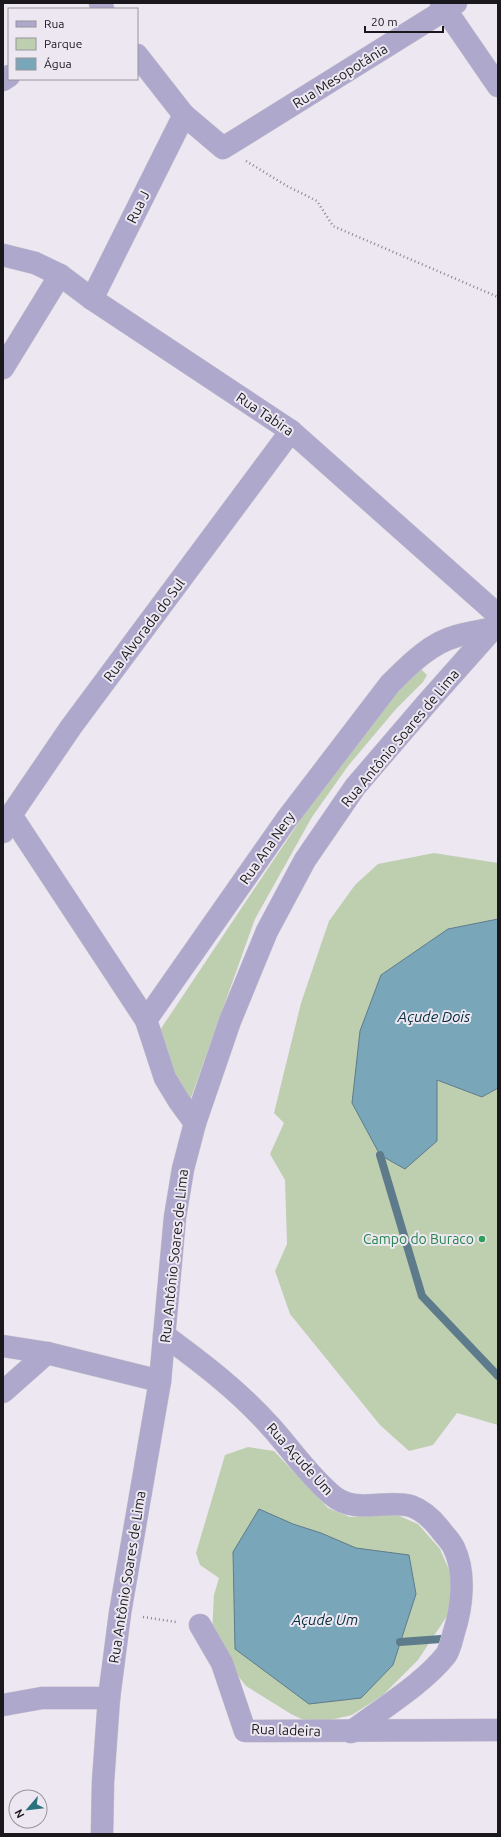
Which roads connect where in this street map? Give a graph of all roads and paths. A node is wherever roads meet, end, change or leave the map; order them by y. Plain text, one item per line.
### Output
1 (448, 5) edge
2 (138, 56) edge
3 (498, 86) edge
4 (184, 115) junction
5 (223, 148) junction
6 (3, 255) edge
7 (60, 275) junction
8 (498, 298) edge
9 (92, 299) junction
10 (3, 368) edge
11 (291, 431) junction
12 (497, 622) edge
13 (7, 824) edge
14 (146, 1020) junction
15 (195, 1123) junction
16 (164, 1335) junction
17 (3, 1346) edge
18 (47, 1353) junction
19 (160, 1381) junction
20 (3, 1392) edge
21 (120, 1613) junction
22 (200, 1625) joint
23 (109, 1698) junction
24 (3, 1705) edge
25 (498, 1730) edge
26 (351, 1732) junction
27 (102, 1834) edge

1 - 3 street
1 - 5 street, Rua Mesopotânia
2 - 4 street
4 - 5 street
4 - 9 street, Rua J
5 - 8 path
6 - 7 street, Rua Tabira
7 - 9 street, Rua Tabira
7 - 10 street
9 - 11 street, Rua Tabira
11 - 12 street, Rua Tabira
11 - 13 street, Rua Alvorada do Sul
12 - 14 street, Rua Ana Nery
12 - 15 street, Rua Antônio Soares de Lima
13 - 14 street
14 - 15 street
15 - 16 street, Rua Antônio Soares de Lima
16 - 19 street, Rua Antônio Soares de Lima
16 - 26 street, Rua Açude Um
17 - 18 street
18 - 19 street
18 - 20 street
19 - 21 street, Rua Antônio Soares de Lima
21 - 22 path
21 - 23 street, Rua Antônio Soares de Lima
22 - 26 street, Rua ladeira
23 - 24 street
23 - 27 street, Rua Antônio Soares de Lima
25 - 26 street, Rua ladeira

